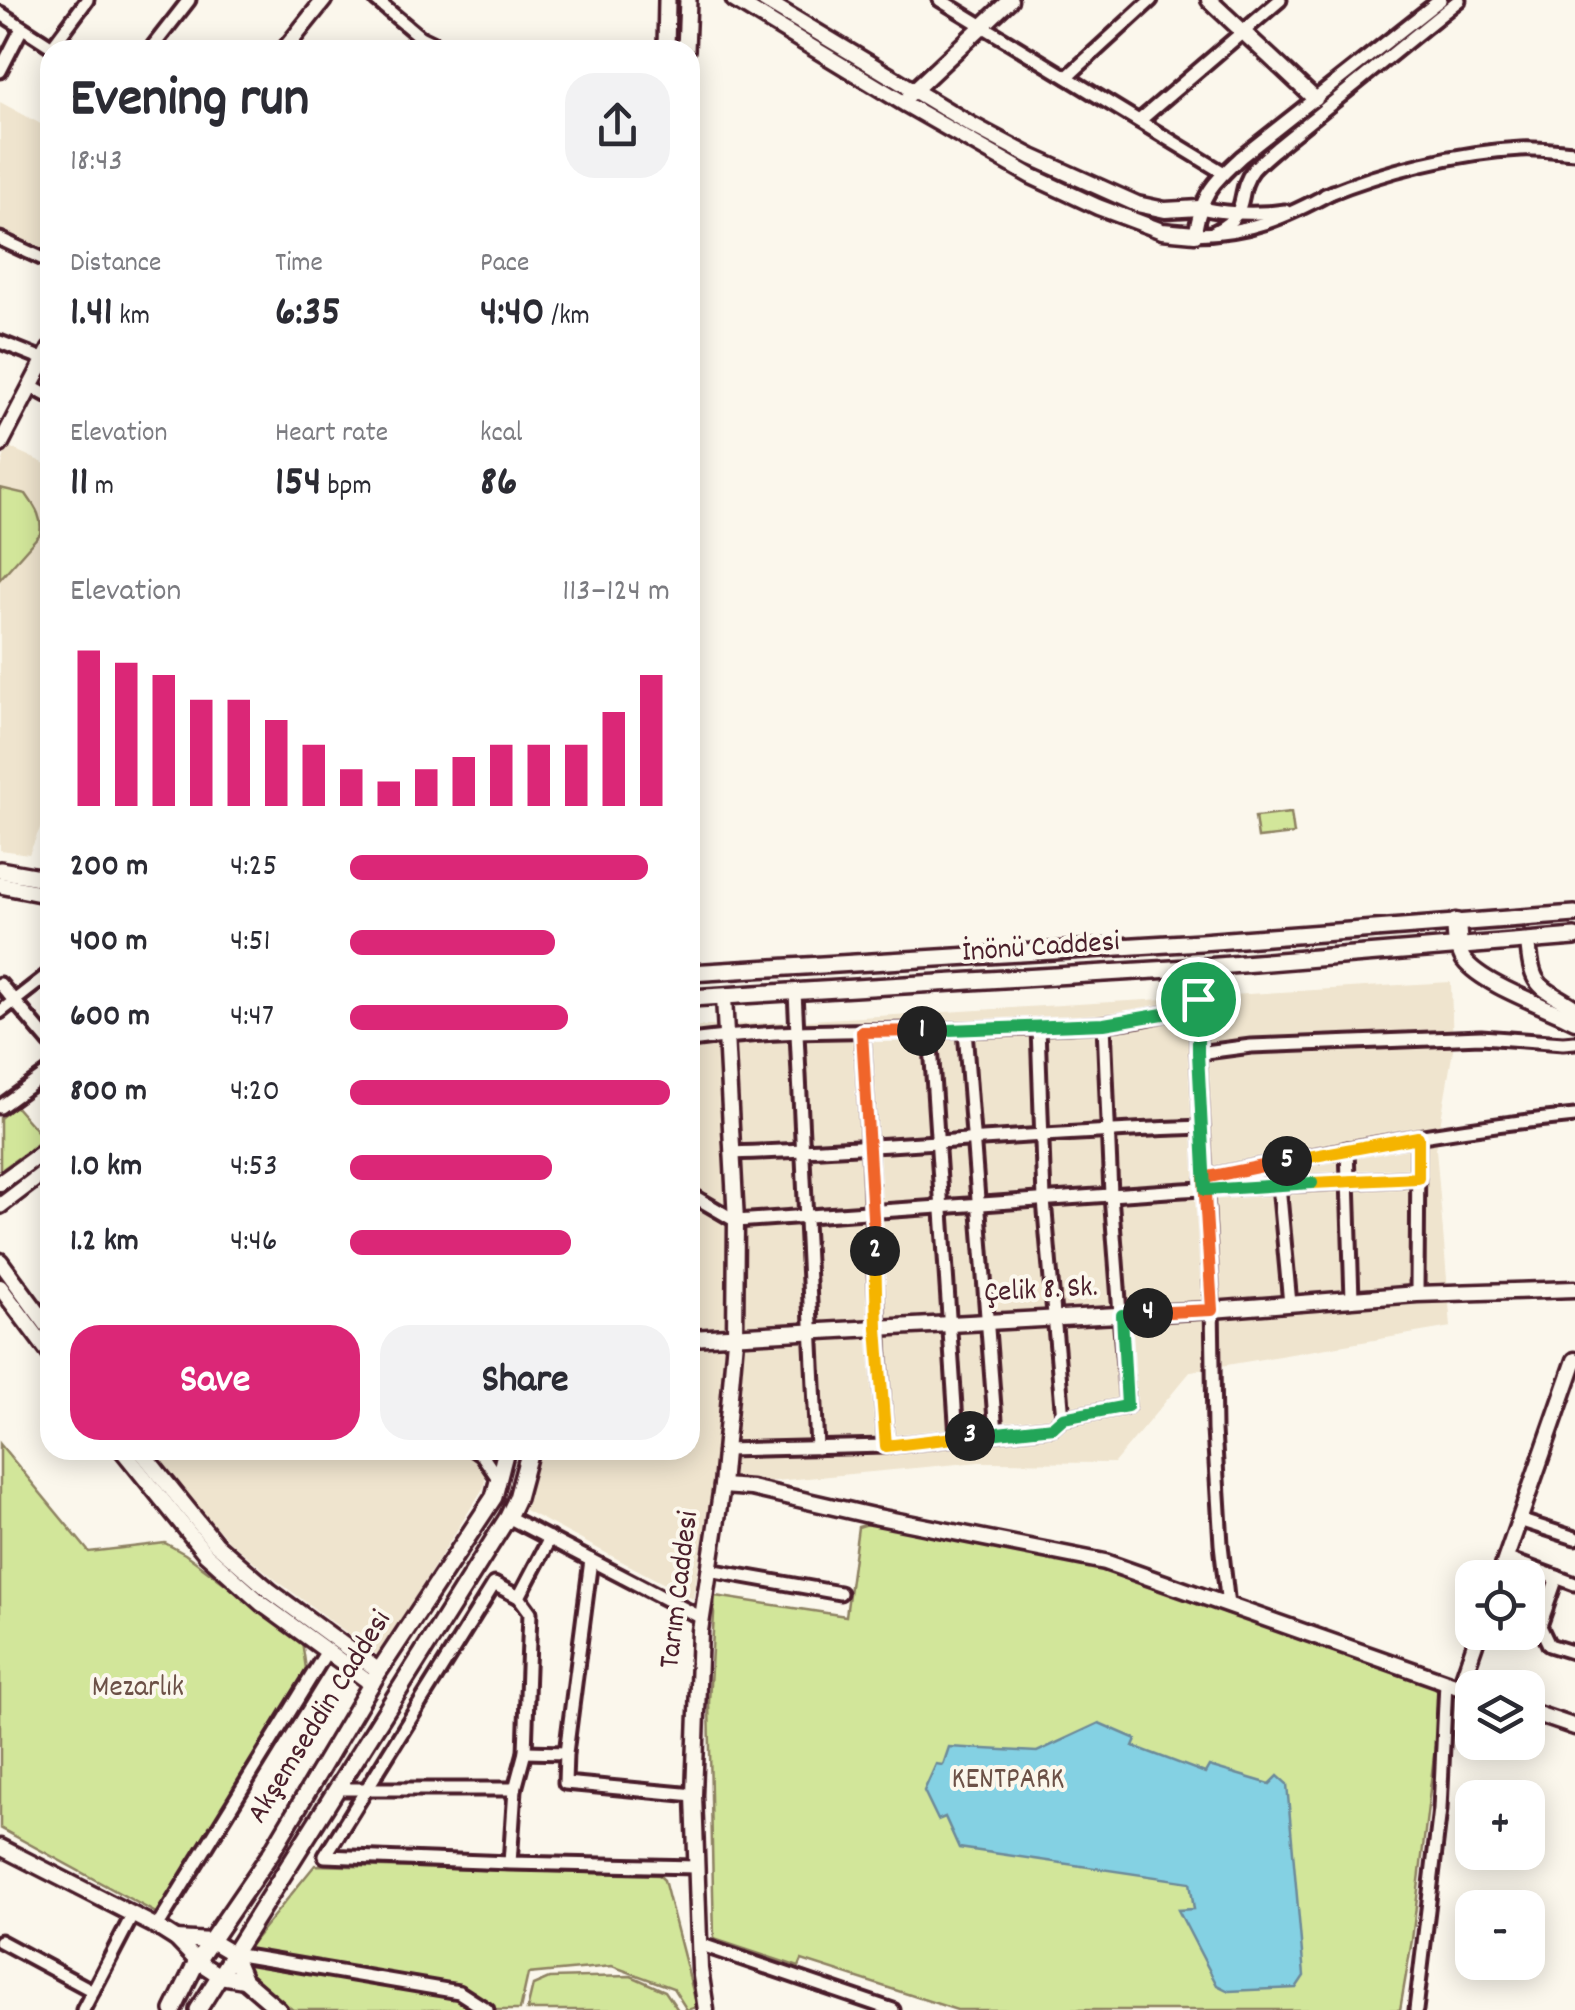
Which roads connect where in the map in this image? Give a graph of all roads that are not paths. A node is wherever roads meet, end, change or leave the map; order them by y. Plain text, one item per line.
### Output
1 (87, 0) edge
2 (189, 0) edge
3 (324, 0) edge
4 (376, 0) edge
5 (667, 0) edge
6 (702, 0) edge
7 (734, 0) edge
8 (765, 0) edge
9 (940, 0) edge
10 (1010, 0) edge
11 (1151, 0) edge
12 (1208, 0) edge
13 (1280, 0) edge
14 (1440, 0) edge
15 (1459, 0) edge
16 (688, 7) edge
17 (0, 13) edge
18 (984, 27) junction
19 (22, 28) junction
20 (1244, 32) junction
21 (420, 37) junction
22 (40, 40) edge
23 (60, 40) edge
24 (158, 40) edge
25 (292, 40) edge
26 (417, 40) edge
27 (426, 40) edge
28 (666, 40) edge
29 (686, 40) edge
30 (0, 70) edge
31 (1067, 77) junction
32 (914, 90) junction
33 (1315, 99) junction
34 (901, 101) junction
35 (1139, 121) junction
36 (1575, 152) edge
37 (1224, 173) junction
38 (1332, 192) junction
39 (1200, 208) junction
40 (1238, 214) junction
41 (1202, 234) junction
42 (0, 239) edge
43 (40, 257) edge
44 (0, 342) edge
45 (40, 352) edge
46 (40, 366) edge
47 (30, 386) junction
48 (40, 392) edge
49 (0, 444) edge
50 (2, 874) edge
51 (40, 878) edge
52 (40, 891) edge
53 (1575, 914) edge
54 (1456, 923) junction
55 (1575, 938) edge
56 (1528, 941) junction
57 (1458, 946) junction
58 (1206, 966) junction
59 (700, 972) edge
60 (40, 982) edge
61 (0, 984) edge
62 (795, 992) junction
63 (724, 997) junction
64 (700, 998) edge
65 (1198, 999) junction
66 (15, 1001) junction
67 (1575, 1008) edge
68 (0, 1012) edge
69 (1575, 1021) edge
70 (1104, 1024) junction
71 (1038, 1027) junction
72 (930, 1030) junction
73 (965, 1030) junction
74 (40, 1031) edge
75 (797, 1032) junction
76 (862, 1032) junction
77 (728, 1036) junction
78 (700, 1039) edge
79 (1575, 1042) edge
80 (1198, 1053) junction
81 (40, 1078) edge
82 (0, 1107) edge
83 (1575, 1116) edge
84 (1202, 1127) junction
85 (1108, 1130) junction
86 (1042, 1134) junction
87 (1418, 1137) junction
88 (974, 1140) junction
89 (937, 1144) junction
90 (870, 1148) junction
91 (1346, 1149) junction
92 (802, 1150) junction
93 (732, 1153) junction
94 (40, 1155) edge
95 (40, 1176) edge
96 (1418, 1178) junction
97 (1348, 1181) junction
98 (0, 1183) edge
99 (1204, 1184) junction
100 (1279, 1185) junction
101 (1112, 1196) junction
102 (700, 1200) edge
103 (1044, 1200) junction
104 (979, 1204) junction
105 (0, 1206) edge
106 (941, 1207) junction
107 (874, 1212) junction
108 (806, 1216) junction
109 (736, 1221) junction
110 (0, 1261) edge
111 (0, 1287) edge
112 (1575, 1290) edge
113 (1417, 1294) junction
114 (1352, 1299) junction
115 (1290, 1304) junction
116 (1212, 1310) junction
117 (40, 1315) edge
118 (1122, 1315) junction
119 (1053, 1318) junction
120 (988, 1322) junction
121 (948, 1324) junction
122 (877, 1328) junction
123 (810, 1332) junction
124 (735, 1336) junction
125 (700, 1338) edge
126 (40, 1341) edge
127 (1575, 1360) edge
128 (1063, 1418) junction
129 (996, 1433) junction
130 (957, 1437) junction
131 (886, 1446) junction
132 (817, 1448) junction
133 (725, 1450) junction
134 (130, 1460) edge
135 (148, 1460) edge
136 (485, 1460) edge
137 (504, 1460) edge
138 (528, 1460) edge
139 (499, 1480) junction
140 (722, 1486) junction
141 (508, 1516) junction
142 (1519, 1520) junction
143 (550, 1538) junction
144 (1575, 1538) edge
145 (1505, 1558) joint
146 (591, 1560) junction
147 (708, 1570) junction
148 (1557, 1578) junction
149 (1575, 1584) edge
150 (840, 1593) dead end
151 (519, 1597) junction
152 (1228, 1606) junction
153 (702, 1618) junction
154 (327, 1651) junction
155 (1575, 1654) edge
156 (376, 1678) junction
157 (1455, 1685) edge
158 (1545, 1717) edge
159 (1455, 1718) edge
160 (1575, 1728) edge
161 (525, 1752) junction
162 (566, 1754) junction
163 (339, 1789) junction
164 (367, 1789) junction
165 (515, 1789) junction
166 (694, 1794) junction
167 (0, 1848) edge
168 (510, 1863) junction
169 (696, 1867) junction
170 (133, 1914) junction
171 (157, 1926) junction
172 (176, 1938) junction
173 (0, 1941) edge
174 (211, 1941) junction
175 (699, 1944) junction
176 (234, 1954) junction
177 (197, 1962) junction
178 (220, 1976) junction
179 (244, 1980) junction
180 (92, 1990) junction
181 (83, 2010) edge
182 (173, 2010) edge
183 (198, 2010) edge
184 (279, 2010) edge
185 (488, 2010) edge
186 (706, 2010) edge
187 (892, 2010) edge
188 (1416, 2010) edge

1 - 23 street
2 - 24 street
3 - 25 street
4 - 21 street
5 - 28 main road
6 - 16 main road
7 - 34 street
8 - 32 street
9 - 18 street
10 - 18 street
11 - 31 street
12 - 20 street
13 - 20 street
14 - 33 street
15 - 40 street
16 - 29 main road
17 - 19 street
18 - 31 street
18 - 32 street
19 - 22 street
19 - 30 street
20 - 33 street
20 - 35 street
21 - 26 street
21 - 27 street
31 - 35 street
32 - 34 street
32 - 39 street
33 - 37 street
34 - 41 street
35 - 37 street
36 - 38 street
37 - 39 street
38 - 40 street
38 - 41 street
39 - 40 street
39 - 41 street
40 - 41 street
42 - 43 street
44 - 45 street
46 - 47 street
47 - 48 street
47 - 49 street
50 - 51 main road
50 - 52 main road
53 - 54 main road, İnönü Caddesi
54 - 57 main road
54 - 59 main road, İnönü Caddesi
55 - 56 main road, İnönü Caddesi
56 - 57 main road, İnönü Caddesi
56 - 67 street
57 - 58 main road, İnönü Caddesi
57 - 69 street
58 - 62 main road, İnönü Caddesi
58 - 65 street
60 - 66 street
61 - 66 street
62 - 63 main road, İnönü Caddesi
62 - 75 street
63 - 64 main road, İnönü Caddesi
63 - 77 street, Tarım Caddesi
65 - 70 street
65 - 80 street
66 - 68 street
66 - 74 street
70 - 71 street
70 - 85 street
71 - 73 street
71 - 86 street
72 - 73 street
72 - 76 street
72 - 89 street
73 - 88 street
75 - 76 street
75 - 77 street
75 - 92 street
76 - 90 street
77 - 78 street
77 - 93 street, Tarım Caddesi
79 - 80 street
80 - 84 street
81 - 82 street
83 - 87 street
84 - 85 street
84 - 99 street
85 - 86 street
85 - 101 street
86 - 88 street
86 - 103 street
87 - 91 street
87 - 96 street
88 - 89 street
88 - 104 street
89 - 90 street
89 - 106 street
90 - 92 street
90 - 107 street
91 - 97 street
91 - 99 street
92 - 93 street
92 - 108 street
93 - 109 street, Tarım Caddesi
94 - 98 street
95 - 105 street
96 - 97 street
96 - 113 street
97 - 100 street
97 - 114 street
99 - 100 street
99 - 101 street
99 - 116 street
100 - 115 street
101 - 103 street
101 - 118 street
102 - 109 street
103 - 104 street
103 - 119 street
104 - 106 street
104 - 120 street
106 - 107 street
106 - 121 street
107 - 108 street
107 - 122 street
108 - 109 street
108 - 123 street
109 - 124 street, Tarım Caddesi
110 - 117 street
111 - 126 street
112 - 113 street, Çelik 8. Sk.
113 - 114 street, Çelik 8. Sk.
114 - 115 street, Çelik 8. Sk.
115 - 116 street, Çelik 8. Sk.
116 - 118 street, Çelik 8. Sk.
116 - 152 street
118 - 119 street, Çelik 8. Sk.
118 - 128 street
119 - 120 street, Çelik 8. Sk.
119 - 128 street
120 - 121 street, Çelik 8. Sk.
120 - 129 street
121 - 122 street, Çelik 8. Sk.
121 - 130 street
122 - 123 street, Çelik 8. Sk.
122 - 131 street
123 - 124 street, Çelik 8. Sk.
123 - 132 street
124 - 125 street, Çelik 8. Sk.
124 - 133 street, Tarım Caddesi
127 - 142 street
128 - 129 street
129 - 130 street
130 - 131 street
131 - 132 street
132 - 133 street
133 - 140 street, Tarım Caddesi
134 - 154 street
135 - 156 street
136 - 139 street
137 - 139 main road, Akşemseddin Caddesi
138 - 141 main road, Akşemseddin Caddesi
139 - 156 main road, Akşemseddin Caddesi
140 - 147 street, Tarım Caddesi
140 - 152 street
141 - 143 street
141 - 163 main road, Akşemseddin Caddesi
142 - 144 street
142 - 145 street
143 - 146 street
143 - 151 street
145 - 148 street
146 - 153 street
146 - 162 street
147 - 150 street
147 - 153 street, Tarım Caddesi
148 - 149 street
148 - 155 street
151 - 161 street
151 - 164 street
152 - 157 street
153 - 166 street, Tarım Caddesi
154 - 156 street
154 - 171 street
156 - 174 main road, Akşemseddin Caddesi
158 - 160 street
159 - 188 street
161 - 162 street
161 - 165 street
162 - 166 street
163 - 164 street
163 - 176 main road, Akşemseddin Caddesi
164 - 165 street
164 - 168 street
165 - 168 street
166 - 169 street, Tarım Caddesi
167 - 170 street
168 - 169 street
169 - 175 street, Tarım Caddesi
170 - 171 street
170 - 180 street
171 - 172 street
172 - 174 street
172 - 177 street
173 - 180 street
174 - 176 street
174 - 177 main road, Akşemseddin Caddesi
175 - 186 street, Tarım Caddesi
175 - 187 street
176 - 178 main road, Akşemseddin Caddesi
176 - 179 street
176 - 185 street
177 - 178 street
177 - 182 main road, Akşemseddin Caddesi
178 - 179 street
178 - 183 main road, Akşemseddin Caddesi
179 - 184 street
180 - 181 street

